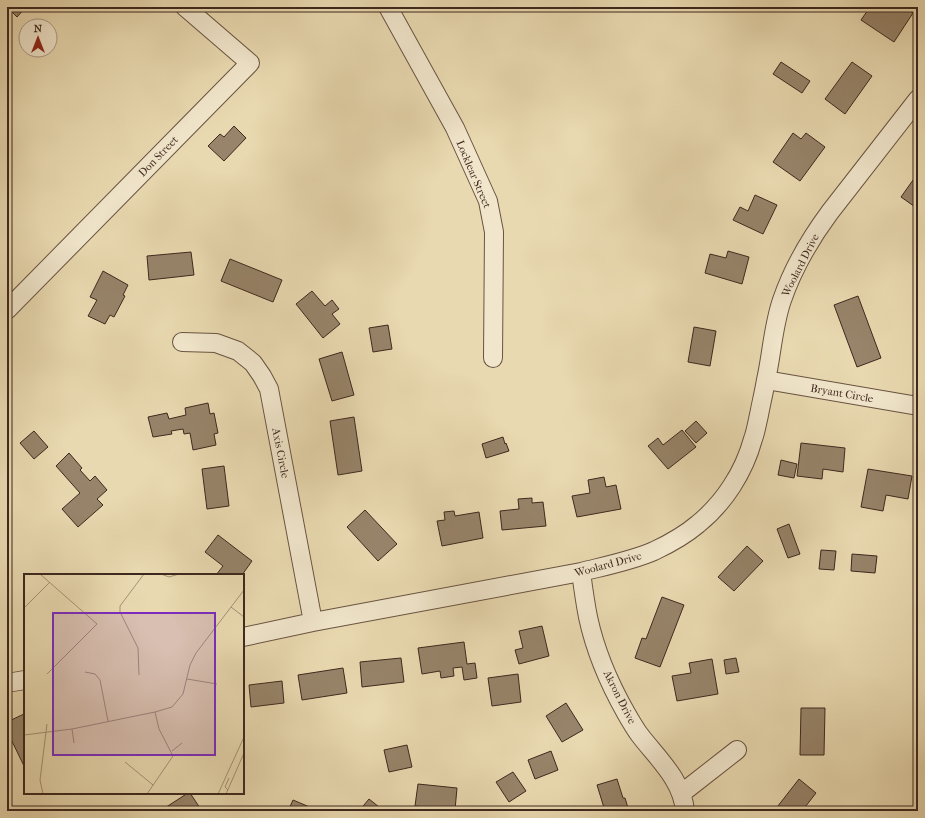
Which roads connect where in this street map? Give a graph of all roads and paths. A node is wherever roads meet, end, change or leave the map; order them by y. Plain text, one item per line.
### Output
1 (185, 7) edge
2 (388, 7) edge
3 (918, 99) edge
4 (7, 310) edge
5 (182, 342) dead end
6 (493, 358) dead end
7 (766, 380) junction
8 (918, 406) edge
9 (581, 572) junction
10 (313, 622) junction
11 (244, 637) edge
12 (24, 680) edge
13 (7, 683) edge
14 (737, 750) dead end
15 (682, 794) junction
16 (685, 811) edge

1 - 4 street, Don Street
2 - 6 street, Locklear Street
3 - 7 street, Woolard Drive
5 - 10 street, Axis Circle
7 - 8 street, Bryant Circle
7 - 9 street, Woolard Drive
9 - 10 street, Woolard Drive
9 - 15 street, Akron Drive
10 - 11 street, Woolard Drive
12 - 13 street
14 - 15 street
15 - 16 street, Akron Drive

